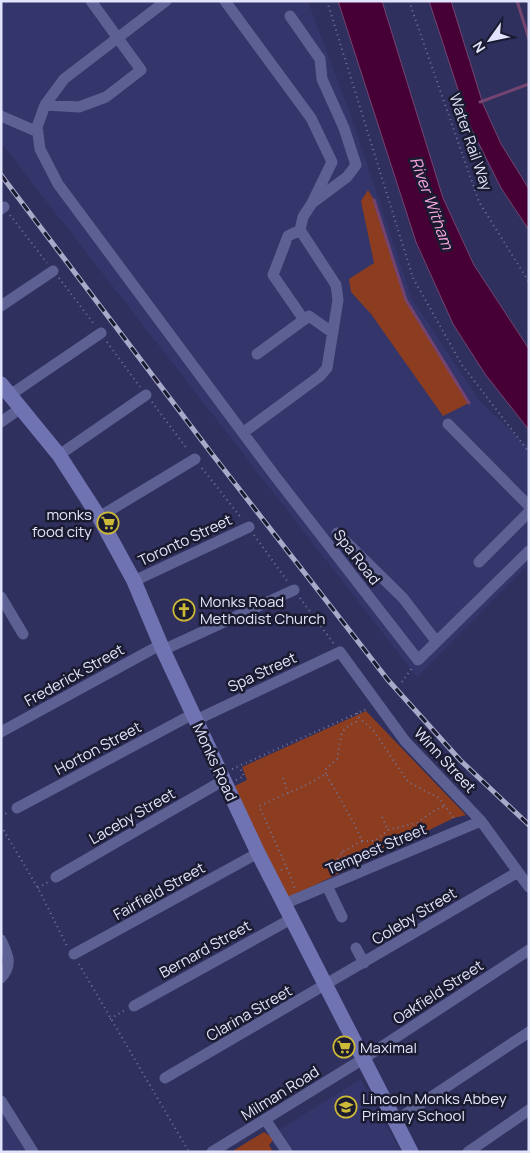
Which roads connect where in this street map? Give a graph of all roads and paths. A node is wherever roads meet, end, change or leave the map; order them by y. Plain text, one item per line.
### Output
1 (91, 1) edge
2 (166, 1) edge
3 (225, 1) edge
4 (327, 1) edge
5 (410, 1) edge
6 (290, 16) dead end
7 (117, 38) junction
8 (45, 105) junction
9 (1, 116) edge
10 (38, 132) junction
11 (312, 203) junction
12 (2, 208) edge
13 (300, 230) junction
14 (53, 271) junction
15 (529, 282) edge
16 (1, 306) edge
17 (304, 320) junction
18 (101, 333) junction
19 (333, 334) junction
20 (257, 354) dead end
21 (6, 390) edge
22 (146, 395) junction
23 (21, 408) junction
24 (1, 422) edge
25 (448, 424) dead end
26 (244, 432) junction
27 (529, 452) edge
28 (60, 455) junction
29 (195, 459) junction
30 (529, 506) edge
31 (529, 512) edge
32 (99, 517) junction
33 (249, 527) junction
34 (337, 533) dead end
35 (529, 551) edge
36 (480, 562) dead end
37 (134, 580) junction
38 (294, 590) junction
39 (1, 597) edge
40 (23, 634) dead end
41 (436, 641) junction
42 (162, 647) junction
43 (340, 652) junction
44 (418, 660) junction
45 (402, 682) dead end
46 (378, 704) junction
47 (357, 713) junction
48 (194, 717) junction
49 (360, 720) junction
50 (1, 732) edge
51 (239, 766) dead end
52 (326, 774) junction
53 (283, 778) dead end
54 (224, 780) junction
55 (288, 793) junction
56 (444, 806) junction
57 (17, 808) dead end
58 (382, 817) dead end
59 (481, 821) junction
60 (1, 826) edge
61 (388, 830) junction
62 (460, 830) junction
63 (362, 840) junction
64 (342, 852) junction
65 (258, 853) junction
66 (337, 860) dead end
67 (286, 868) junction
68 (518, 872) junction
69 (269, 875) junction
70 (351, 876) junction
71 (56, 877) dead end
72 (327, 886) junction
73 (529, 887) edge
74 (299, 898) junction
75 (284, 904) junction
76 (342, 917) dead end
77 (291, 919) junction
78 (1, 940) edge
79 (356, 948) dead end
80 (529, 950) edge
81 (74, 954) junction
82 (364, 963) junction
83 (4, 975) edge
84 (326, 985) junction
85 (134, 1006) joint
86 (110, 1019) junction
87 (529, 1032) edge
88 (364, 1059) junction
89 (165, 1078) dead end
90 (1, 1101) edge
91 (529, 1110) edge
92 (265, 1119) junction
93 (395, 1120) junction
94 (33, 1152) edge
95 (189, 1152) edge
96 (212, 1152) edge
97 (287, 1152) edge
98 (411, 1152) edge
99 (468, 1152) edge

1 - 7 street
2 - 7 street
3 - 11 street
4 - 27 path
5 - 15 path, Water Rail Way
6 - 11 street
7 - 8 street
7 - 8 street
8 - 10 street
9 - 10 street
10 - 26 street, Spa Road
11 - 13 street
12 - 14 path
13 - 17 street
13 - 19 street
14 - 16 street
14 - 18 path
17 - 19 street
17 - 20 street
18 - 21 street
18 - 22 path
19 - 26 street
21 - 23 main road, Monks Road
22 - 28 street
22 - 29 path
23 - 24 street
23 - 28 main road, Monks Road
25 - 30 street
26 - 44 street, Spa Road
28 - 32 main road, Monks Road
29 - 32 street
29 - 33 path
31 - 36 street
32 - 37 main road, Monks Road
33 - 37 street, Toronto Street
33 - 38 path
34 - 41 street
35 - 41 street
37 - 42 main road, Monks Road
38 - 42 street, Frederick Street
38 - 43 path
39 - 40 street
41 - 44 street
42 - 48 main road, Monks Road
42 - 50 street, Frederick Street
43 - 46 street, Winn Street
43 - 48 street, Spa Street
44 - 45 path
46 - 47 path
46 - 59 street, Winn Street
47 - 49 path
47 - 51 path
48 - 54 main road, Monks Road
48 - 57 street, Horton Street
49 - 52 path
49 - 56 path
52 - 55 path
52 - 63 path
53 - 55 path
54 - 65 main road, Monks Road
54 - 71 street, Laceby Street
55 - 67 path
56 - 61 path
56 - 62 path
58 - 61 path
59 - 62 street, Tempest Street
59 - 68 street, Winn Street
60 - 81 path
61 - 63 path
62 - 70 street, Tempest Street
63 - 64 path
64 - 66 path
64 - 70 path
65 - 69 main road, Monks Road
65 - 81 street, Fairfield Street
67 - 69 path
67 - 74 path
68 - 73 street, Winn Street
68 - 82 street, Coleby Street
69 - 75 main road, Monks Road
70 - 72 street, Tempest Street
72 - 74 street, Tempest Street
72 - 76 street
74 - 75 street, Tempest Street
75 - 77 main road, Monks Road
77 - 84 main road, Monks Road
77 - 85 street, Bernard Street
78 - 83 street
79 - 82 street
80 - 88 street, Oakfield Street
81 - 86 path
82 - 84 street, Coleby Street
84 - 88 main road, Monks Road
84 - 89 street, Clarina Street
85 - 86 path
86 - 95 path
87 - 93 street
88 - 92 street, Milman Road
88 - 93 main road, Monks Road
90 - 94 street
91 - 99 street
92 - 96 street, Milman Road
92 - 97 street
93 - 98 main road, Monks Road

